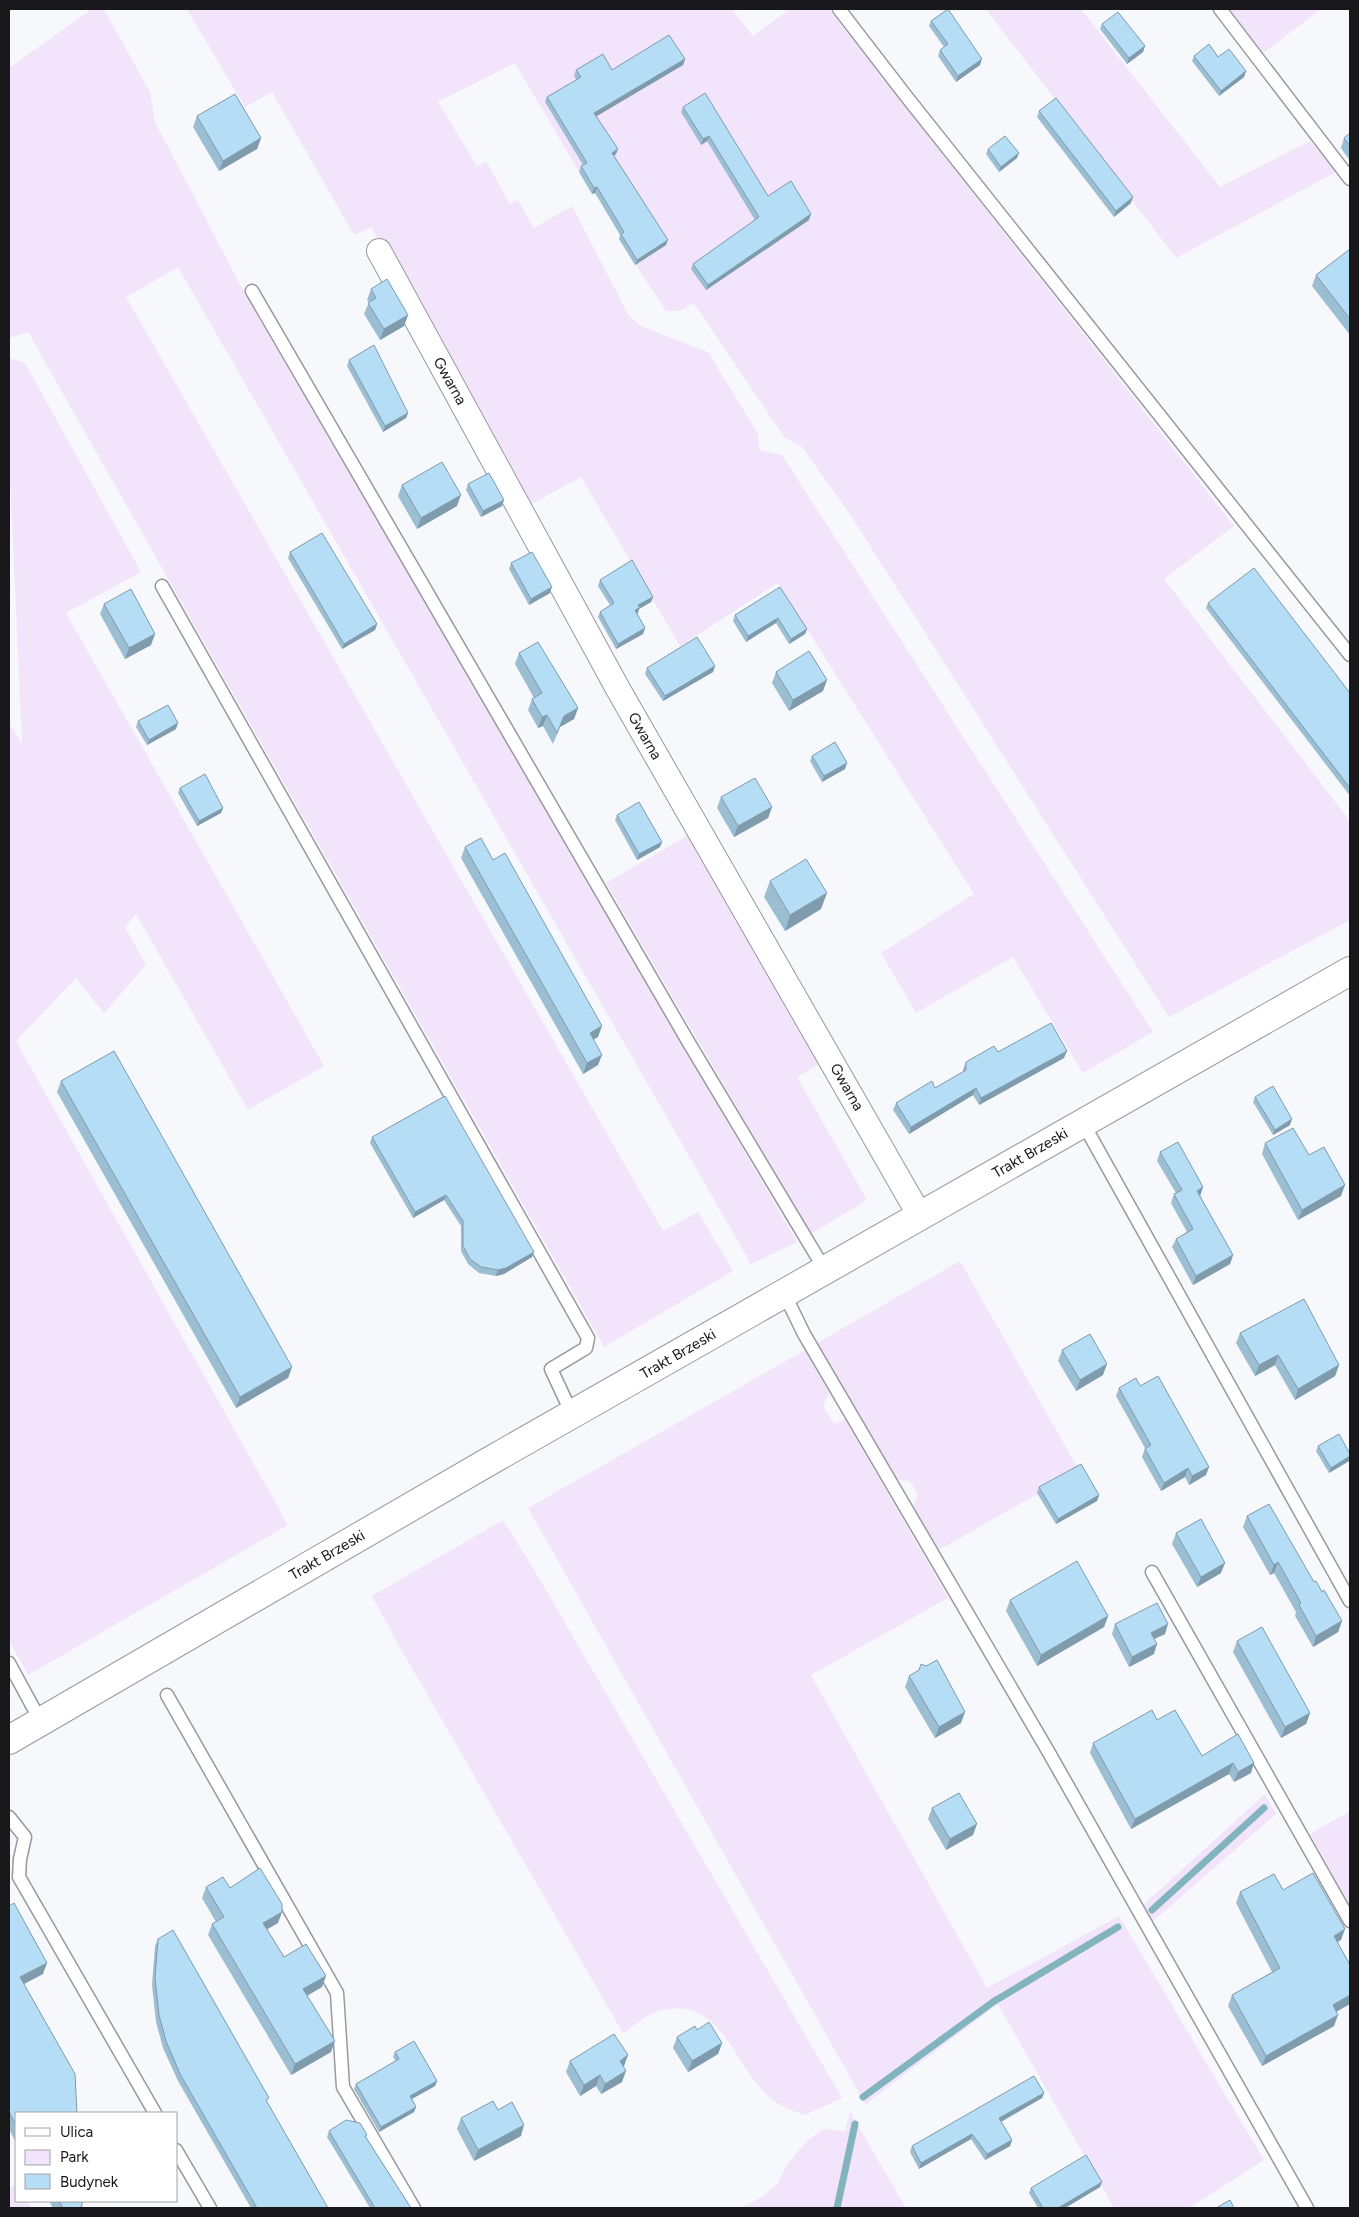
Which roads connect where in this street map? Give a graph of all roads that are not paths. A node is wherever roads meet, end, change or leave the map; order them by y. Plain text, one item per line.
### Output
1 (839, 9) edge
2 (1220, 9) edge
3 (1350, 179) edge
4 (379, 251) dead end
5 (252, 291) dead end
6 (162, 586) dead end
7 (1350, 655) edge
8 (1350, 971) edge
9 (1083, 1123) junction
10 (920, 1216) junction
11 (825, 1270) junction
12 (784, 1293) junction
13 (572, 1414) junction
14 (1152, 1572) dead end
15 (1350, 1601) edge
16 (9, 1663) edge
17 (167, 1695) dead end
18 (41, 1722) junction
19 (9, 1740) edge
20 (9, 1817) edge
21 (1350, 1921) edge
22 (154, 2112) edge
23 (178, 2153) edge
24 (210, 2208) edge
25 (414, 2208) edge
26 (1307, 2208) edge

1 - 7 lane
2 - 3 lane
4 - 10 street, Gwarna
5 - 11 lane
6 - 13 lane
8 - 9 main road, Trakt Brzeski
9 - 10 main road, Trakt Brzeski
9 - 15 lane
10 - 11 main road, Trakt Brzeski
11 - 12 main road, Trakt Brzeski
12 - 13 main road, Trakt Brzeski
12 - 26 lane
13 - 18 main road, Trakt Brzeski
14 - 21 lane
16 - 18 lane
17 - 25 lane
18 - 19 main road, Trakt Brzeski
20 - 22 lane
23 - 24 lane

